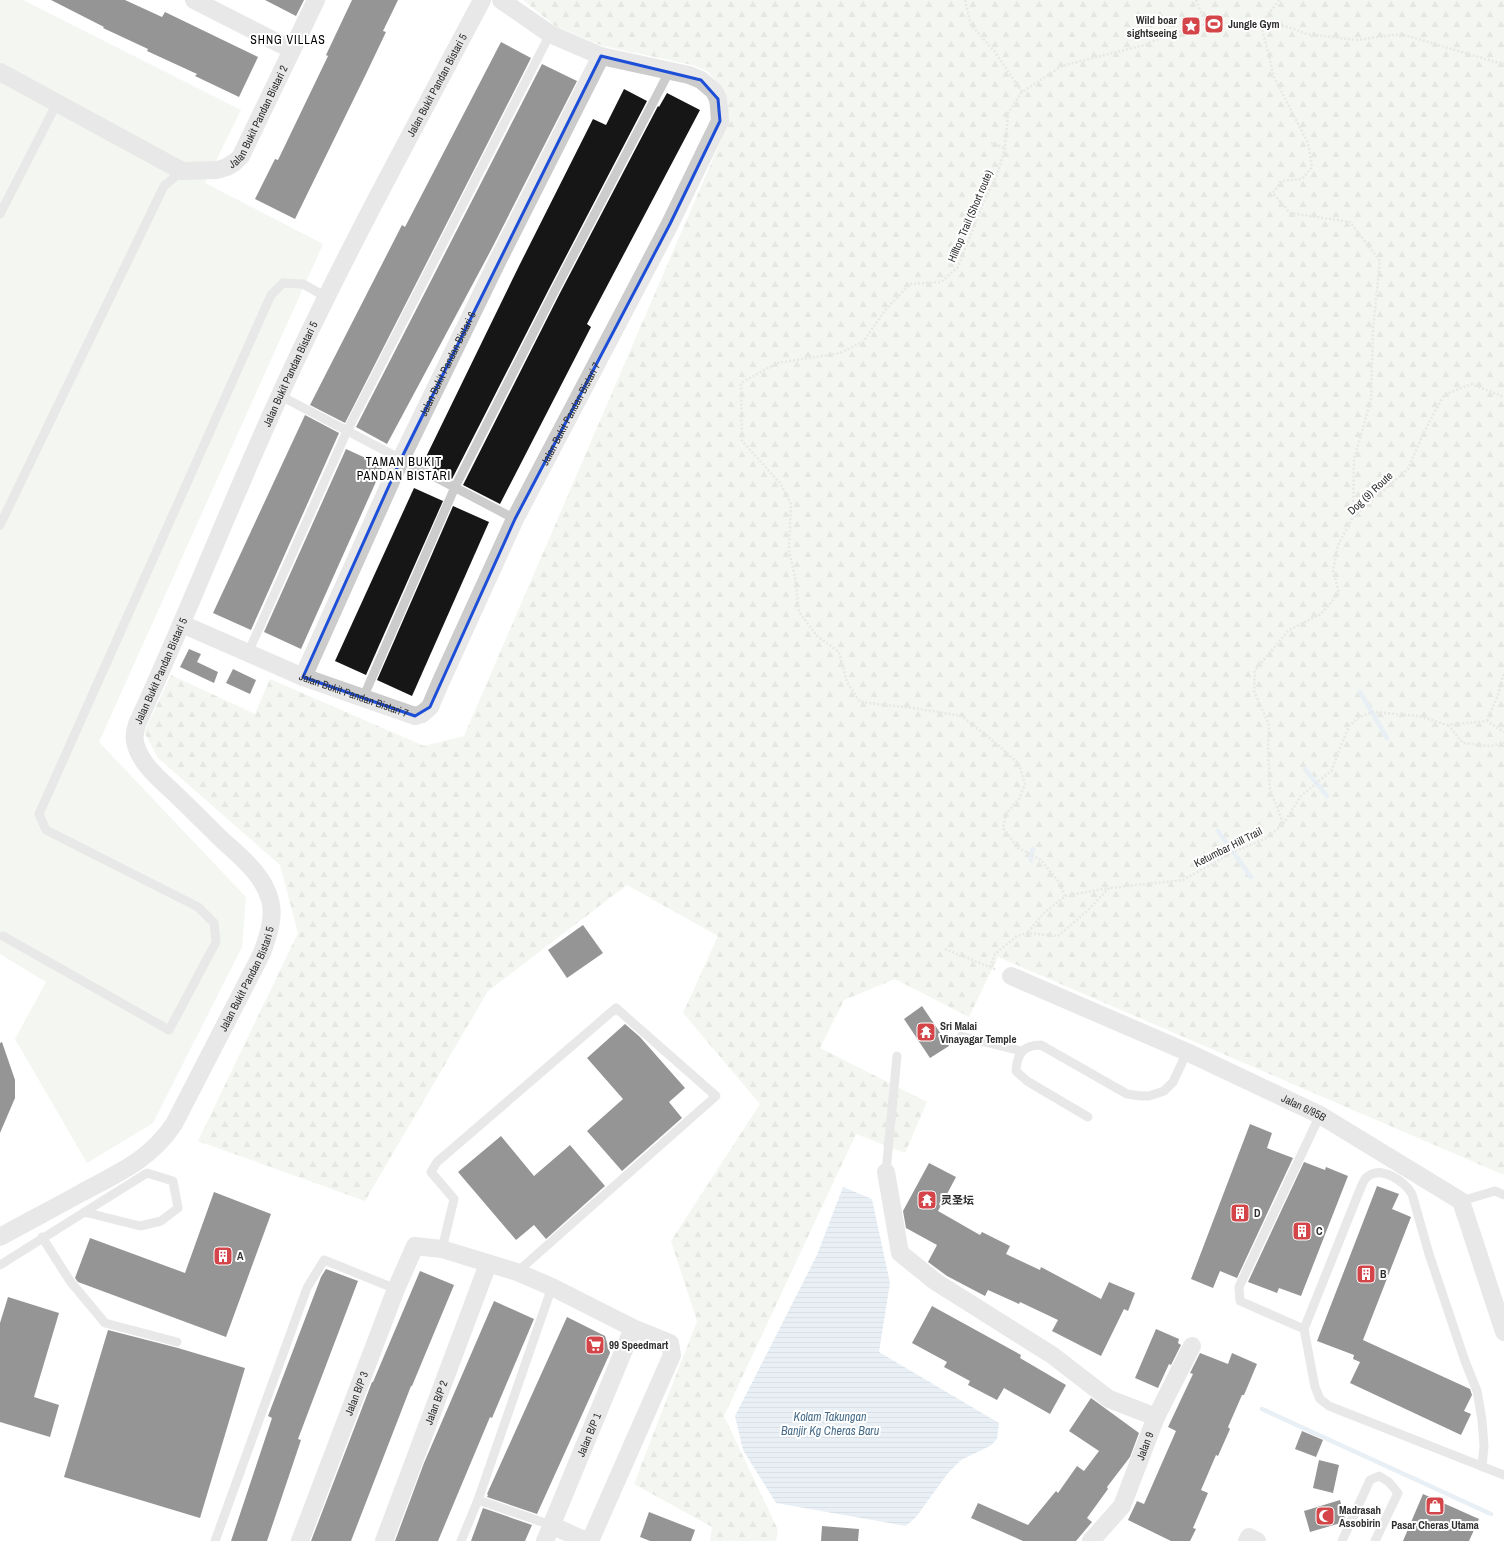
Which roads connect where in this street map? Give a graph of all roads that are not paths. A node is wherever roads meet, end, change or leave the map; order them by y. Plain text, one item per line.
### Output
1 (194, 0) edge
2 (316, 0) edge
3 (482, 0) edge
4 (501, 0) edge
5 (550, 34) junction
6 (292, 50) junction
7 (601, 56) junction
8 (0, 72) edge
9 (669, 72) junction
10 (57, 103) junction
11 (182, 171) junction
12 (0, 214) edge
13 (326, 297) junction
14 (279, 396) junction
15 (347, 431) junction
16 (400, 459) junction
17 (455, 487) junction
18 (515, 519) junction
19 (0, 525) edge
20 (182, 624) junction
21 (248, 653) junction
22 (303, 677) junction
23 (363, 698) junction
24 (3, 936) dead end
25 (1011, 976) road end
26 (961, 1036) dead end
27 (1022, 1051) junction
28 (1187, 1052) junction
29 (897, 1056) dead end
30 (1320, 1115) junction
31 (1088, 1117) dead end
32 (886, 1172) joint
33 (1504, 1195) edge
34 (1461, 1201) junction
35 (84, 1212) junction
36 (0, 1237) edge
37 (42, 1237) junction
38 (442, 1249) junction
39 (0, 1264) edge
40 (488, 1264) junction
41 (517, 1272) junction
42 (552, 1287) junction
43 (396, 1289) junction
44 (632, 1328) junction
45 (1304, 1329) junction
46 (1504, 1332) edge
47 (177, 1342) dead end
48 (1192, 1346) dead end
49 (1156, 1417) junction
50 (1482, 1467) junction
51 (1504, 1475) edge
52 (478, 1500) junction
53 (548, 1533) edge
54 (215, 1541) edge
55 (300, 1541) edge
56 (384, 1541) edge
57 (460, 1541) edge
58 (586, 1541) edge
59 (590, 1541) edge
60 (1091, 1541) edge
61 (1342, 1541) edge
62 (1375, 1541) edge

1 - 6 street
2 - 6 street, Jalan Bukit Pandan Bistari 2
3 - 13 street, Jalan Bukit Pandan Bistari 5
4 - 5 street, Jalan Bukit Pandan Bistari 7
5 - 7 street, Jalan Bukit Pandan Bistari 7
5 - 15 lane
6 - 11 street, Jalan Bukit Pandan Bistari 2
7 - 9 street, Jalan Bukit Pandan Bistari 7
7 - 16 street, Jalan Bukit Pandan Bistari 6
8 - 10 street
9 - 17 lane
9 - 18 street, Jalan Bukit Pandan Bistari 7
10 - 11 street
10 - 12 lane
11 - 19 lane
13 - 14 street, Jalan Bukit Pandan Bistari 5
13 - 24 lane
14 - 15 lane
14 - 20 street, Jalan Bukit Pandan Bistari 5
15 - 16 lane
15 - 21 lane
16 - 17 lane
16 - 22 street, Jalan Bukit Pandan Bistari 6
17 - 18 lane
17 - 23 lane
18 - 23 street, Jalan Bukit Pandan Bistari 7
20 - 21 street, Jalan Bukit Pandan Bistari 7
20 - 36 street, Jalan Bukit Pandan Bistari 5
21 - 22 street, Jalan Bukit Pandan Bistari 7
22 - 23 street, Jalan Bukit Pandan Bistari 7
25 - 28 street, Jalan 6/95B
26 - 27 lane
27 - 28 lane
27 - 31 lane
28 - 30 street, Jalan 6/95B
29 - 32 lane
30 - 34 street, Jalan 6/95B
30 - 45 lane
32 - 49 street
33 - 34 lane
34 - 46 street
35 - 35 lane
35 - 37 lane
37 - 39 lane
37 - 47 lane
38 - 40 street
38 - 41 lane
38 - 43 street, Jalan B/P 3
40 - 41 street
40 - 56 street, Jalan B/P 2
41 - 42 street
42 - 44 street
42 - 52 lane
43 - 54 lane
43 - 55 street, Jalan B/P 3
44 - 53 street, Jalan B/P 1
44 - 59 street
45 - 50 lane
45 - 50 lane
48 - 49 street, Jalan 9
49 - 60 street, Jalan 9
50 - 51 lane
52 - 53 lane
52 - 57 lane
53 - 58 street
61 - 62 lane

